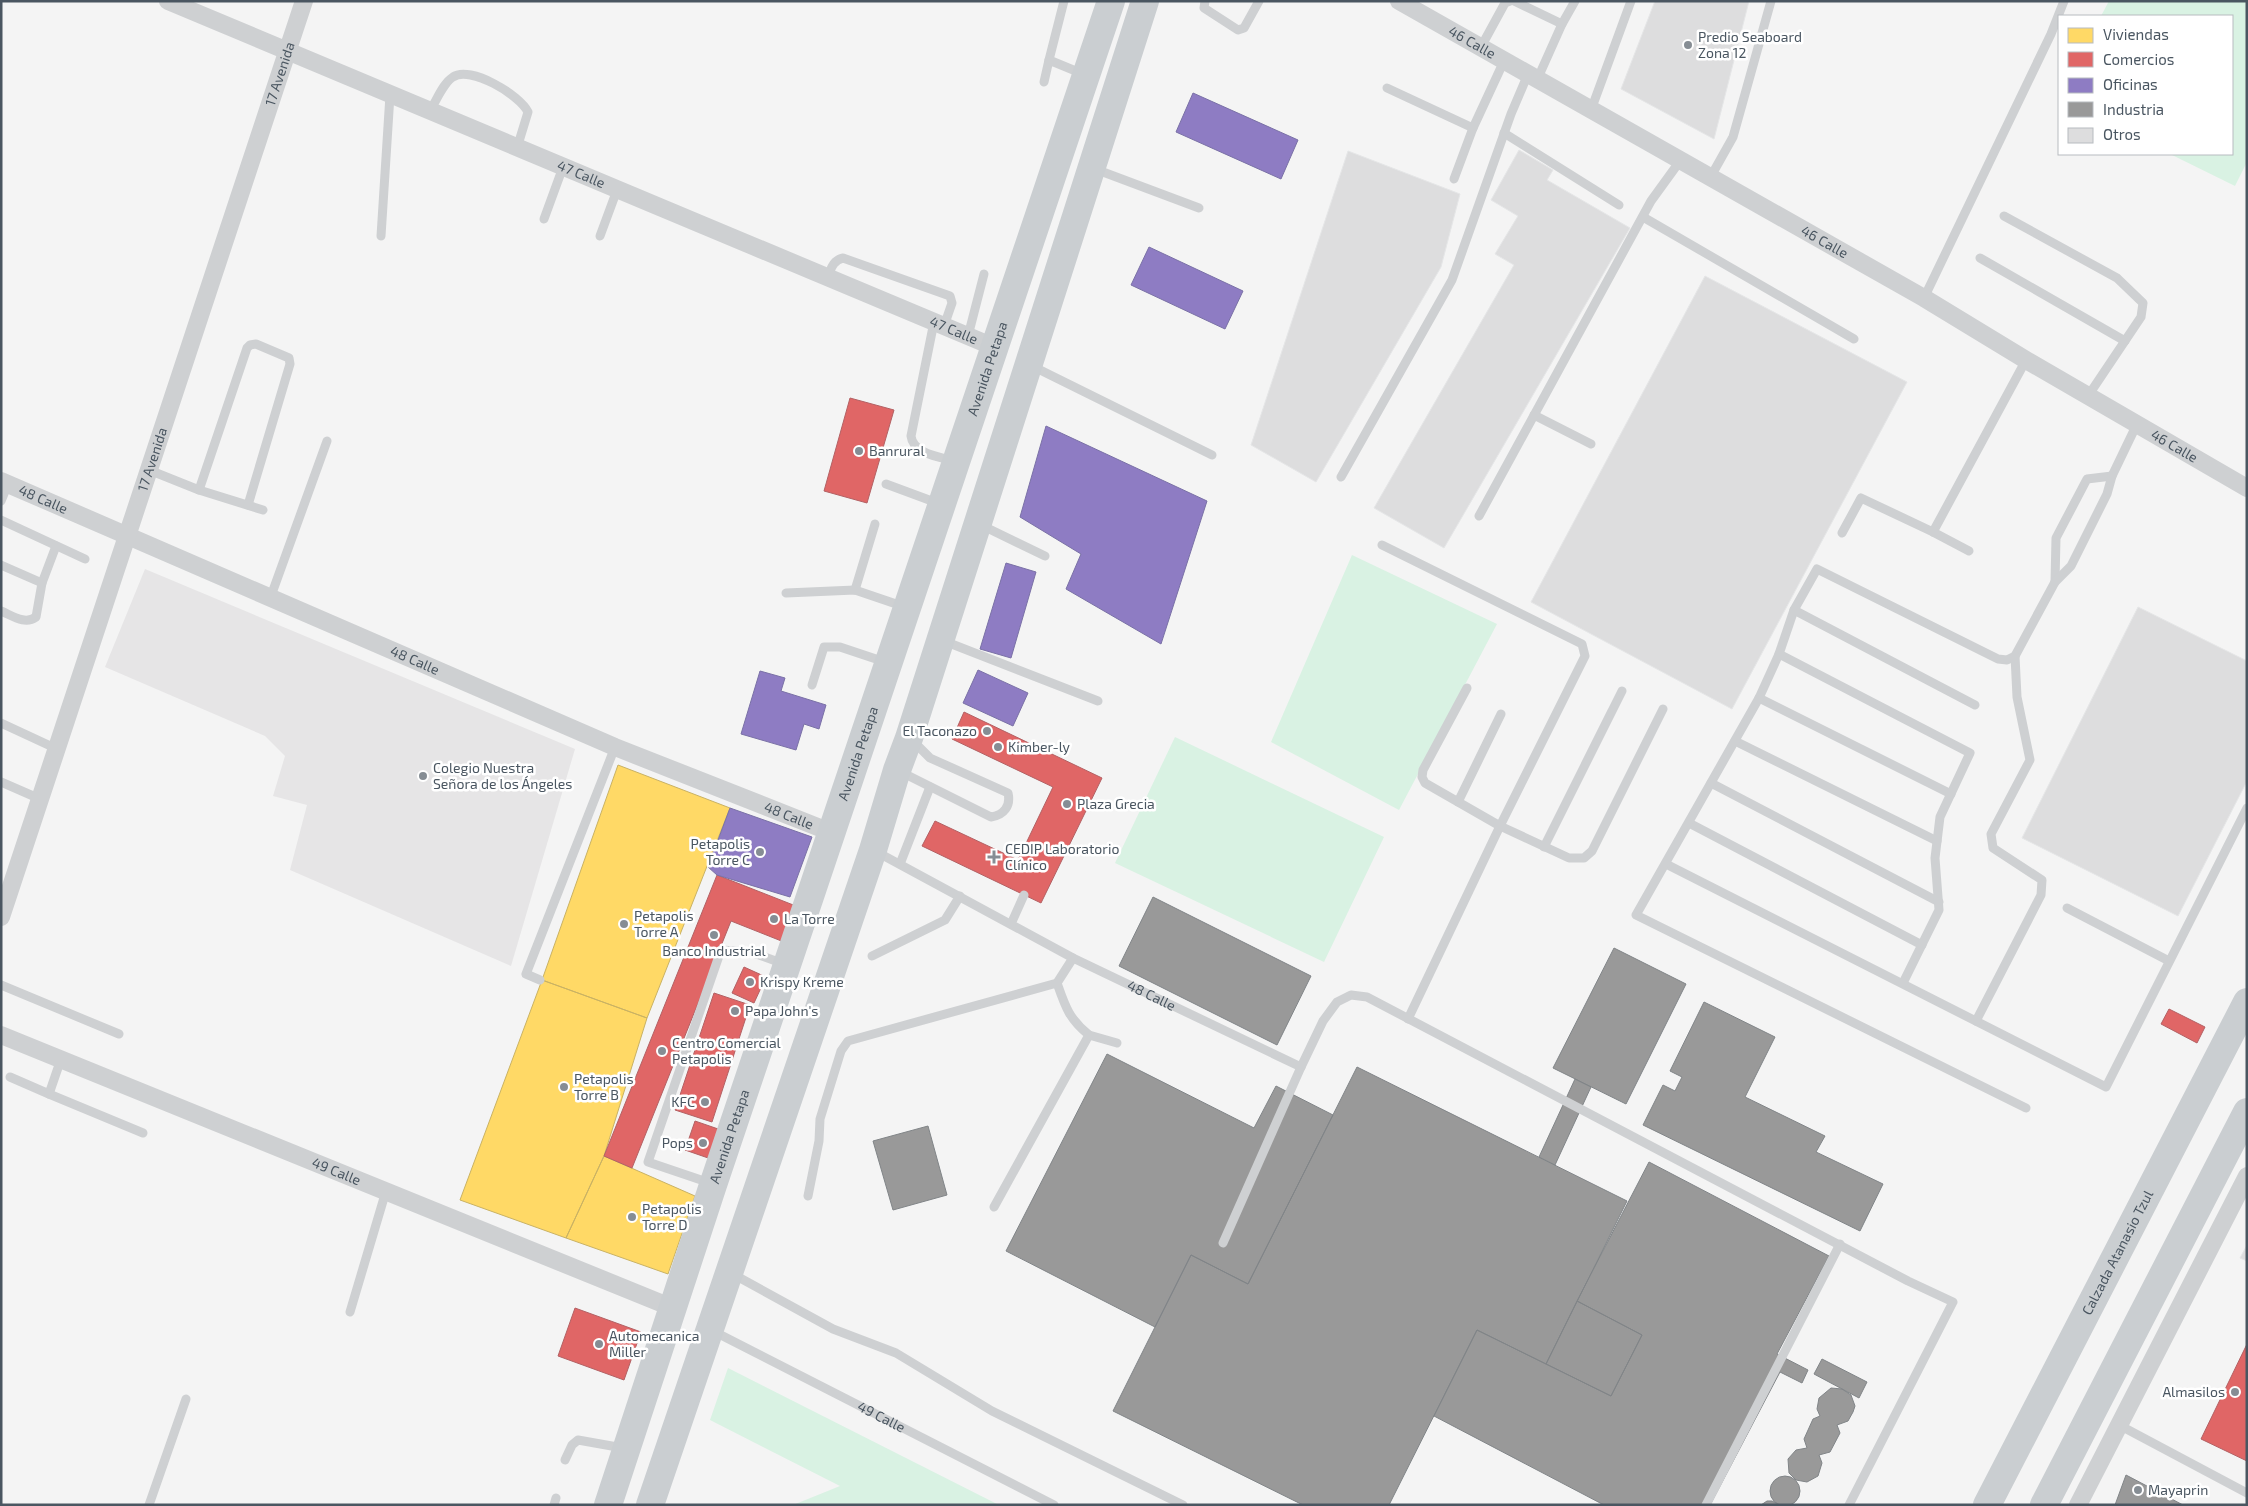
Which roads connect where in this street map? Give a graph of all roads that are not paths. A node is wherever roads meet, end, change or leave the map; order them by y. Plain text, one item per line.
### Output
1 (168, 1) edge
2 (304, 1) edge
3 (1064, 1) edge
4 (1111, 1) edge
5 (1145, 1) edge
6 (1205, 1) edge
7 (1400, 1) edge
8 (1510, 1) edge
9 (1514, 1) edge
10 (1574, 1) edge
11 (1631, 1) edge
12 (1771, 1) edge
13 (2064, 1) edge
14 (1255, 2) edge
15 (1562, 24) junction
16 (1481, 48) junction
17 (288, 53) junction
18 (1049, 60) junction
19 (1504, 61) junction
20 (1086, 76) junction
21 (1533, 77) junction
22 (1044, 82) dead end
23 (1387, 88) dead end
24 (390, 95) junction
25 (1591, 110) junction
26 (429, 112) junction
27 (1474, 128) junction
28 (1504, 133) junction
29 (516, 148) junction
30 (1680, 160) junction
31 (563, 167) junction
32 (1092, 168) junction
33 (1710, 178) junction
34 (1454, 179) dead end
35 (617, 190) junction
36 (1619, 206) dead end
37 (1200, 208) dead end
38 (2004, 216) dead end
39 (1643, 217) junction
40 (544, 219) dead end
41 (381, 236) dead end
42 (600, 236) dead end
43 (1980, 258) dead end
44 (984, 274) dead end
45 (827, 278) junction
46 (1924, 298) junction
47 (939, 324) junction
48 (968, 336) junction
49 (1854, 339) dead end
50 (2124, 341) junction
51 (994, 347) junction
52 (2026, 360) junction
53 (1030, 365) junction
54 (2088, 396) junction
55 (1534, 415) junction
56 (2137, 424) junction
57 (327, 441) dead end
58 (1591, 444) dead end
59 (1212, 454) dead end
60 (956, 462) junction
61 (149, 470) junction
62 (2112, 476) junction
63 (1341, 478) dead end
64 (5, 482) edge
65 (886, 484) dead end
66 (2247, 488) edge
67 (199, 490) junction
68 (1, 501) edge
69 (248, 505) junction
70 (942, 505) junction
71 (263, 510) dead end
72 (1479, 516) dead end
73 (1, 520) edge
74 (979, 523) junction
75 (875, 524) dead end
76 (1933, 532) junction
77 (1842, 533) dead end
78 (128, 535) junction
79 (1382, 545) dead end
80 (56, 546) junction
81 (1969, 551) dead end
82 (1044, 556) dead end
83 (85, 559) dead end
84 (1, 565) edge
85 (2056, 582) junction
86 (42, 583) junction
87 (855, 590) junction
88 (786, 593) dead end
89 (271, 596) junction
90 (908, 607) junction
91 (1794, 610) junction
92 (1, 611) edge
93 (941, 640) junction
94 (1779, 654) junction
95 (2015, 656) junction
96 (889, 664) junction
97 (812, 686) dead end
98 (1467, 688) dead end
99 (1622, 691) dead end
100 (1759, 698) junction
101 (1098, 701) dead end
102 (1976, 705) dead end
103 (1663, 710) dead end
104 (1501, 714) dead end
105 (1, 723) edge
106 (909, 738) junction
107 (1735, 741) junction
108 (615, 746) junction
109 (57, 748) junction
110 (896, 770) junction
111 (1, 782) edge
112 (1711, 783) junction
113 (930, 788) junction
114 (1951, 794) junction
115 (40, 799) junction
116 (1458, 802) junction
117 (2247, 808) edge
118 (1688, 823) junction
119 (1500, 826) junction
120 (833, 833) junction
121 (1937, 841) junction
122 (1544, 847) junction
123 (873, 850) junction
124 (900, 864) junction
125 (1666, 864) junction
126 (1024, 895) dead end
127 (960, 896) junction
128 (1939, 902) junction
129 (2067, 908) dead end
130 (1, 917) edge
131 (1011, 924) junction
132 (1922, 945) junction
133 (872, 956) dead end
134 (1073, 958) junction
135 (2169, 961) junction
136 (780, 970) junction
137 (540, 980) dead end
138 (1057, 983) junction
139 (1903, 983) junction
140 (1, 985) edge
141 (2247, 1002) edge
142 (1408, 1019) junction
143 (1976, 1021) junction
144 (119, 1034) dead end
145 (1, 1035) edge
146 (1089, 1035) junction
147 (1117, 1043) dead end
148 (60, 1059) junction
149 (1301, 1067) junction
150 (10, 1077) dead end
151 (49, 1094) junction
152 (2026, 1108) dead end
153 (2247, 1112) edge
154 (143, 1133) dead end
155 (2247, 1176) edge
156 (713, 1184) junction
157 (386, 1191) junction
158 (808, 1196) dead end
159 (994, 1207) dead end
160 (1223, 1244) dead end
161 (1840, 1244) junction
162 (728, 1272) junction
163 (673, 1308) junction
164 (350, 1312) dead end
165 (709, 1329) junction
166 (186, 1399) dead end
167 (2119, 1425) junction
168 (626, 1449) junction
169 (565, 1460) dead end
170 (2247, 1493) edge
171 (148, 1505) edge
172 (608, 1505) edge
173 (650, 1505) edge
174 (1054, 1505) edge
175 (1183, 1505) edge
176 (1706, 1505) edge
177 (1849, 1505) edge
178 (1988, 1505) edge
179 (2044, 1505) edge
180 (2078, 1505) edge

1 - 17 street, 47 Calle
2 - 17 street, 17 Avenida
3 - 18 lane
4 - 20 main road, Avenida Petapa
5 - 32 main road
6 - 14 lane
7 - 16 street, 46 Calle
8 - 16 lane
9 - 15 lane
10 - 15 lane
11 - 25 lane
12 - 33 lane
13 - 46 lane
15 - 21 lane
16 - 19 street, 46 Calle
17 - 24 street, 47 Calle
17 - 61 street, 17 Avenida
18 - 20 lane
18 - 22 lane
19 - 21 street, 46 Calle
19 - 27 lane
20 - 51 main road, Avenida Petapa
21 - 25 street, 46 Calle
21 - 28 lane
23 - 27 lane
24 - 26 street, 47 Calle
24 - 41 lane
25 - 30 street, 46 Calle
26 - 29 street, 47 Calle
26 - 29 lane
27 - 34 lane
28 - 36 lane
28 - 63 lane
29 - 31 street, 47 Calle
30 - 33 street, 46 Calle
30 - 39 lane
31 - 35 street, 47 Calle
31 - 40 lane
32 - 37 lane
32 - 53 main road
33 - 46 street, 46 Calle
35 - 42 lane
35 - 45 street, 47 Calle
38 - 50 lane
39 - 49 lane
39 - 55 lane
43 - 50 lane
44 - 48 lane
45 - 47 street, 47 Calle
45 - 47 lane
46 - 52 street, 46 Calle
47 - 48 street, 47 Calle
47 - 60 lane
48 - 51 street, 47 Calle
50 - 54 lane
51 - 60 main road, Avenida Petapa
52 - 54 street, 46 Calle
52 - 76 lane
53 - 59 lane
53 - 74 main road
54 - 56 street, 46 Calle
55 - 58 lane
55 - 72 lane
56 - 62 lane
56 - 66 street, 46 Calle
57 - 89 lane
60 - 70 main road, Avenida Petapa
61 - 67 lane
61 - 78 street, 17 Avenida
62 - 85 lane
62 - 85 lane
64 - 68 lane
64 - 78 street, 48 Calle
65 - 70 lane
67 - 69 lane
67 - 69 lane
69 - 71 lane
70 - 90 main road, Avenida Petapa
73 - 80 lane
74 - 82 lane
74 - 93 main road
75 - 87 lane
76 - 77 lane
76 - 81 lane
78 - 89 street, 48 Calle
78 - 109 street, 17 Avenida
79 - 119 lane
80 - 83 lane
80 - 86 lane
84 - 86 lane
85 - 95 lane
86 - 92 lane
87 - 88 lane
87 - 90 lane
89 - 108 street, 48 Calle
90 - 96 main road, Avenida Petapa
91 - 94 lane
91 - 95 lane
91 - 102 lane
93 - 101 lane
93 - 106 main road
94 - 100 lane
94 - 114 lane
95 - 143 lane
96 - 97 lane
96 - 120 main road, Avenida Petapa
98 - 116 lane
99 - 122 lane
100 - 107 lane
100 - 114 lane
103 - 122 lane
104 - 116 lane
105 - 109 lane
106 - 110 main road
106 - 113 lane
107 - 112 lane
107 - 121 lane
108 - 120 street, 48 Calle
108 - 137 lane
109 - 115 street, 17 Avenida
110 - 113 lane
110 - 123 main road
111 - 115 lane
112 - 118 lane
112 - 128 lane
113 - 124 lane
114 - 121 lane
115 - 130 street, 17 Avenida
116 - 119 lane
117 - 135 lane
118 - 125 lane
118 - 132 lane
119 - 122 lane
119 - 142 lane
120 - 123 main road
120 - 136 main road, Avenida Petapa
121 - 128 lane
123 - 124 lane, 48 Calle
123 - 162 main road
124 - 127 lane, 48 Calle
125 - 139 lane
125 - 152 lane
126 - 131 lane
127 - 131 lane, 48 Calle
127 - 133 lane
128 - 132 lane
129 - 135 lane
131 - 134 lane, 48 Calle
132 - 139 lane
134 - 138 lane
134 - 149 lane, 48 Calle
135 - 143 lane
136 - 156 main road, Avenida Petapa
136 - 156 lane
138 - 146 lane
138 - 158 lane
139 - 143 lane
140 - 144 lane
141 - 178 main road, Calzada Atanasio Tzul
142 - 149 lane
142 - 161 lane
145 - 148 street, 49 Calle
146 - 147 lane
146 - 159 lane
148 - 151 lane
148 - 157 street, 49 Calle
149 - 160 lane
150 - 151 lane
151 - 154 lane
153 - 179 main road
155 - 167 street
156 - 163 main road, Avenida Petapa
157 - 163 street, 49 Calle
157 - 164 lane
161 - 176 lane
161 - 177 lane
162 - 165 main road
162 - 175 lane
163 - 168 main road, Avenida Petapa
165 - 173 main road
165 - 174 lane, 49 Calle
166 - 171 lane
167 - 170 lane
167 - 180 street
168 - 169 lane
168 - 172 main road, Avenida Petapa

